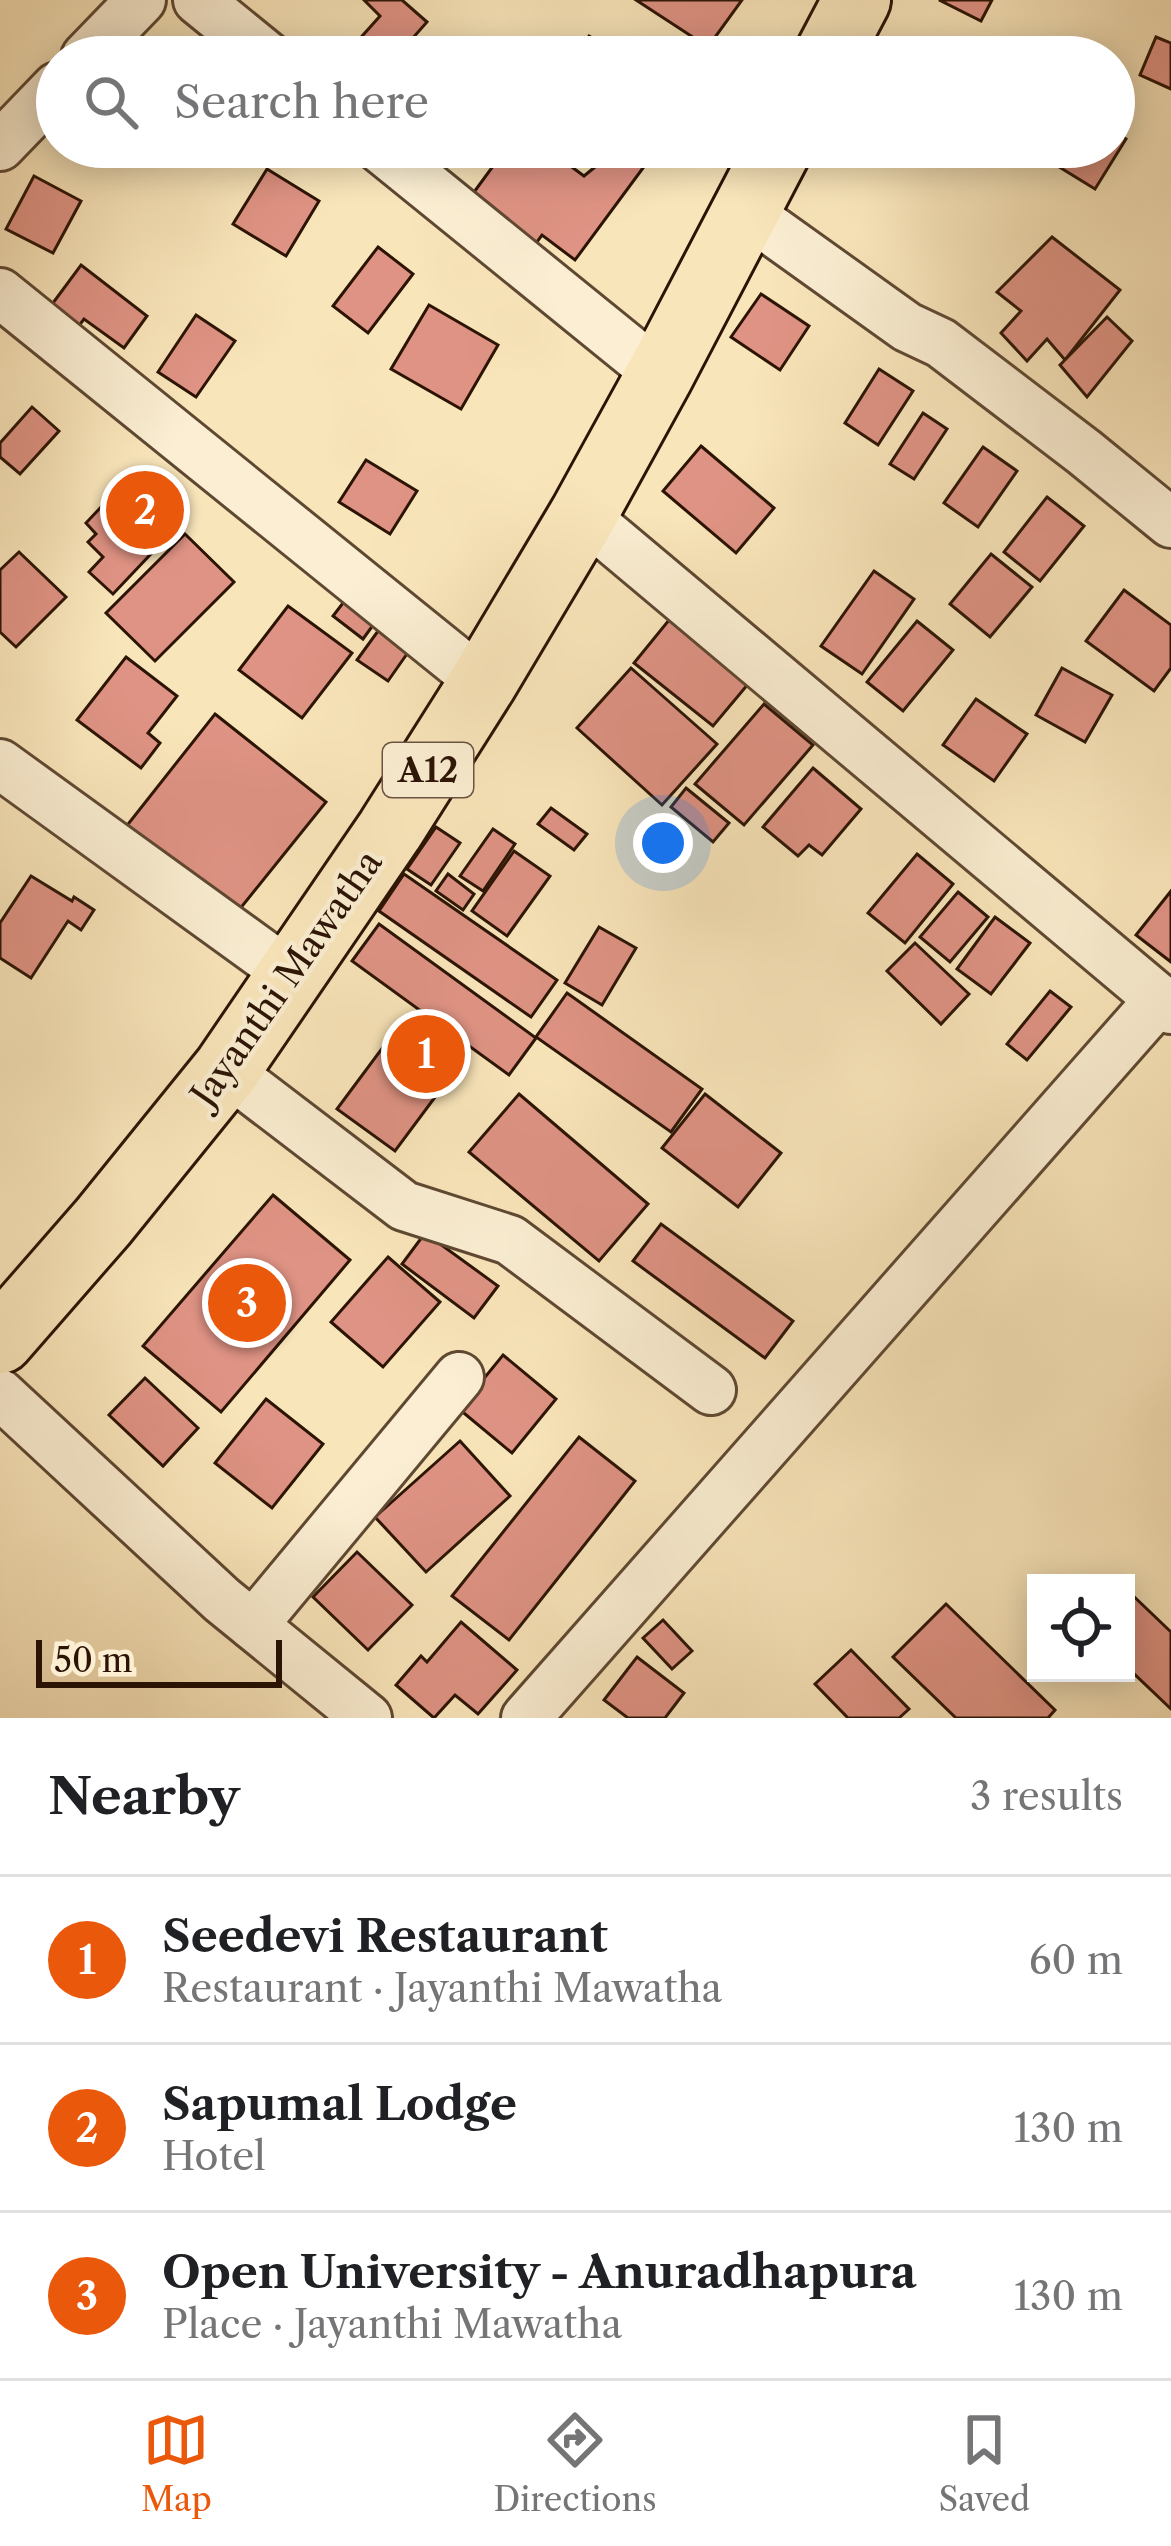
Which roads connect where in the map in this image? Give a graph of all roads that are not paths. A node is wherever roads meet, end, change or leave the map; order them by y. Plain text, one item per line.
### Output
1 (141, 0) edge
2 (198, 0) edge
3 (857, 0) edge
4 (106, 36) edge
5 (242, 36) edge
6 (837, 36) edge
7 (36, 109) edge
8 (0, 146) edge
9 (405, 168) edge
10 (768, 168) edge
11 (745, 211) junction
12 (0, 293) edge
13 (660, 375) junction
14 (583, 515) junction
15 (1171, 523) edge
16 (483, 683) junction
17 (0, 764) edge
18 (290, 974) junction
19 (1165, 1004) edge
20 (226, 1070) junction
21 (0, 1340) edge
22 (459, 1377) dead end
23 (711, 1390) dead end
24 (0, 1394) edge
25 (253, 1625) junction
26 (367, 1718) edge
27 (526, 1718) edge

1 - 4 street
2 - 5 street
3 - 6 highway
7 - 8 street
9 - 13 street
10 - 11 highway, Jayanthi Mawatha / A12
11 - 13 highway, Jayanthi Mawatha / A12
11 - 15 street
12 - 16 street
13 - 14 highway, Jayanthi Mawatha / A12
14 - 16 highway, Jayanthi Mawatha / A12
14 - 19 street
16 - 18 highway, Jayanthi Mawatha / A12
17 - 18 street
18 - 20 highway, Jayanthi Mawatha / A12
19 - 27 street
20 - 21 highway, Jayanthi Mawatha / A12
20 - 23 street
22 - 25 street
24 - 25 street
25 - 26 street

